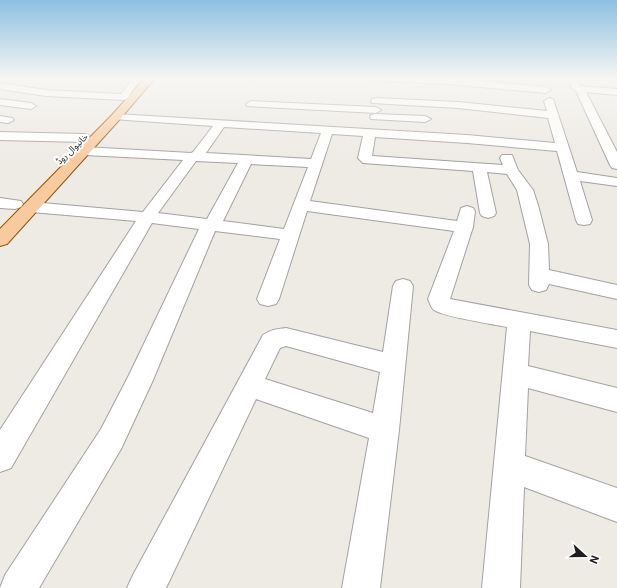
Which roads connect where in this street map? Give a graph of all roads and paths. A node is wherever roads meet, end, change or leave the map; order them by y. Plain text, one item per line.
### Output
1 (27, 105) edge
2 (121, 105) edge
3 (124, 105) edge
4 (258, 105) edge
5 (376, 105) edge
6 (550, 105) edge
7 (588, 105) edge
8 (31, 106) dead end
9 (467, 106) junction
10 (376, 109) junction
11 (511, 110) junction
12 (553, 115) junction
13 (116, 117) junction
14 (425, 119) dead end
15 (335, 122) junction
16 (221, 124) junction
17 (372, 133) junction
18 (0, 136) edge
19 (467, 139) junction
20 (501, 142) junction
21 (84, 144) junction
22 (518, 144) junction
23 (563, 148) junction
24 (195, 156) junction
25 (247, 159) junction
26 (316, 163) junction
27 (617, 165) edge
28 (479, 168) junction
29 (511, 170) junction
30 (571, 174) junction
31 (617, 182) edge
32 (15, 205) edge
33 (301, 205) junction
34 (488, 213) dead end
35 (147, 217) junction
36 (0, 218) edge
37 (584, 220) dead end
38 (211, 225) junction
39 (291, 235) junction
40 (0, 240) edge
41 (404, 286) dead end
42 (617, 292) edge
43 (268, 299) dead end
44 (519, 320) junction
45 (617, 339) edge
46 (393, 365) junction
47 (515, 374) junction
48 (250, 386) junction
49 (617, 400) edge
50 (385, 430) junction
51 (0, 457) edge
52 (509, 466) junction
53 (617, 505) edge
54 (18, 588) edge
55 (146, 588) edge
56 (361, 588) edge
57 (501, 588) edge

1 - 8 street
2 - 21 main road, خانیوال روڈ
3 - 13 main road, خانیوال روڈ
4 - 15 street
5 - 10 street
6 - 12 street
7 - 27 street
9 - 10 street
9 - 11 street
9 - 19 street
10 - 14 street
10 - 15 street
10 - 17 street
11 - 12 street
11 - 22 street
12 - 23 street
13 - 16 street
13 - 21 main road, خانیوال روڈ
15 - 16 street
15 - 17 street
15 - 26 street
16 - 24 street
17 - 19 street
17 - 28 street
18 - 21 street
19 - 20 street
20 - 22 street
20 - 29 street
21 - 24 street
21 - 32 main road, خانیوال روڈ
22 - 23 street
23 - 30 street
24 - 25 street
24 - 35 street
25 - 26 street
25 - 38 street
26 - 33 street
28 - 29 street
28 - 34 street
29 - 42 street
30 - 31 street
30 - 37 street
32 - 35 street
32 - 36 main road, خانیوال روڈ
32 - 40 main road, خانیوال روڈ
33 - 39 street
33 - 44 street
35 - 38 street
35 - 51 street
38 - 39 street
38 - 54 street
39 - 43 street
41 - 46 street
44 - 45 street
44 - 47 street
46 - 48 street
46 - 50 street
47 - 49 street
47 - 52 street
48 - 50 street
48 - 55 street
50 - 56 street
52 - 53 street
52 - 57 street

